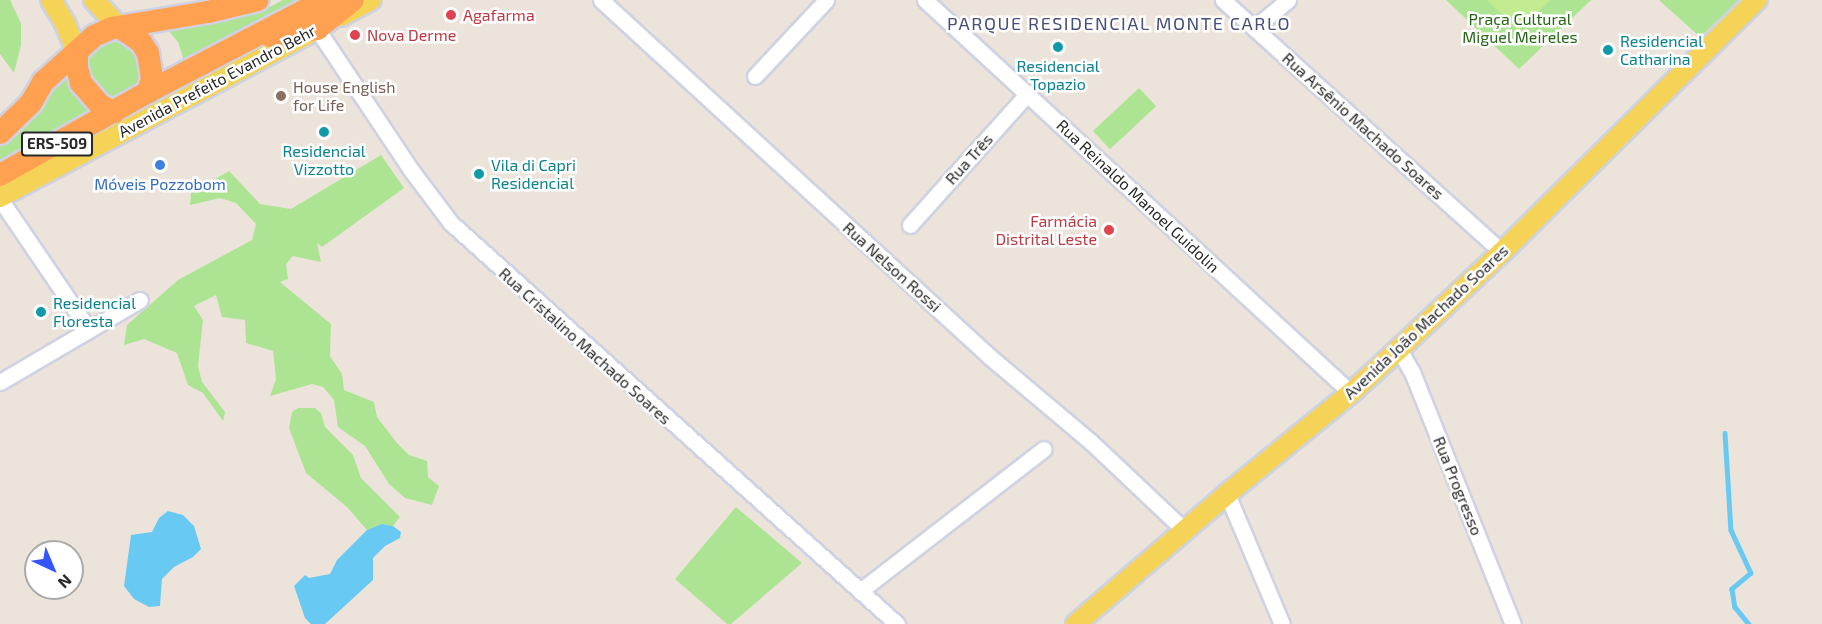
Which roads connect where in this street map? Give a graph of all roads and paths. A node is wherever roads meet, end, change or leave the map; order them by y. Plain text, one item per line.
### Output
1 (51, 0) edge
2 (94, 0) edge
3 (230, 0) edge
4 (258, 0) edge
5 (325, 0) edge
6 (353, 0) edge
7 (371, 0) edge
8 (601, 0) edge
9 (826, 0) edge
10 (925, 0) edge
11 (1223, 0) edge
12 (1288, 0) edge
13 (1757, 0) edge
14 (208, 12) junction
15 (119, 27) junction
16 (1254, 28) junction
17 (317, 29) junction
18 (253, 38) junction
19 (77, 53) junction
20 (755, 76) dead end
21 (44, 82) junction
22 (148, 92) junction
23 (1028, 93) junction
24 (114, 112) junction
25 (0, 117) edge
26 (0, 133) edge
27 (0, 175) edge
28 (0, 198) edge
29 (910, 225) dead end
30 (1502, 252) junction
31 (140, 300) dead end
32 (88, 330) junction
33 (1399, 349) junction
34 (0, 382) edge
35 (1351, 393) junction
36 (1044, 449) dead end
37 (1227, 494) junction
38 (1185, 531) junction
39 (860, 591) junction
40 (1086, 621) edge
41 (897, 624) edge
42 (1282, 624) edge
43 (1513, 624) edge

1 - 19 main road
2 - 15 main road
3 - 14 main road, ERS-509
4 - 14 highway, ERS-509
5 - 18 highway, Avenida Prefeito Evandro Behr / ERS-509
6 - 17 highway, ERS-509
7 - 17 main road, Avenida Prefeito Evandro Behr / ERS-509
8 - 38 street, Rua Nelson Rossi
9 - 20 street
10 - 23 street, Rua Reinaldo Manoel Guidolin
11 - 16 street, Rua Arsênio Machado Soares
12 - 16 street
13 - 30 main road, Avenida João Machado Soares
14 - 15 highway, ERS-509
15 - 19 highway, ERS-509
15 - 22 highway
16 - 30 street, Rua Arsênio Machado Soares
17 - 18 highway, ERS-509
17 - 28 main road, Avenida Prefeito Evandro Behr / ERS-509
17 - 39 street, Rua Cristalino Machado Soares
18 - 22 highway, Avenida Prefeito Evandro Behr / ERS-509
19 - 21 highway, ERS-509
19 - 24 highway
21 - 25 main road, ERS-509
21 - 26 highway, ERS-509
22 - 24 highway, Avenida Prefeito Evandro Behr / ERS-509
23 - 29 street, Rua Três
23 - 35 street, Rua Reinaldo Manoel Guidolin
24 - 27 highway, Avenida Prefeito Evandro Behr / ERS-509
28 - 32 street
30 - 33 main road, Avenida João Machado Soares
31 - 32 street
32 - 34 street
33 - 35 main road, Avenida João Machado Soares
33 - 43 street, Rua Progresso
35 - 37 main road, Avenida João Machado Soares
36 - 39 street
37 - 38 main road, Avenida João Machado Soares
37 - 42 street
38 - 40 main road, Avenida João Machado Soares
39 - 41 street, Rua Cristalino Machado Soares

